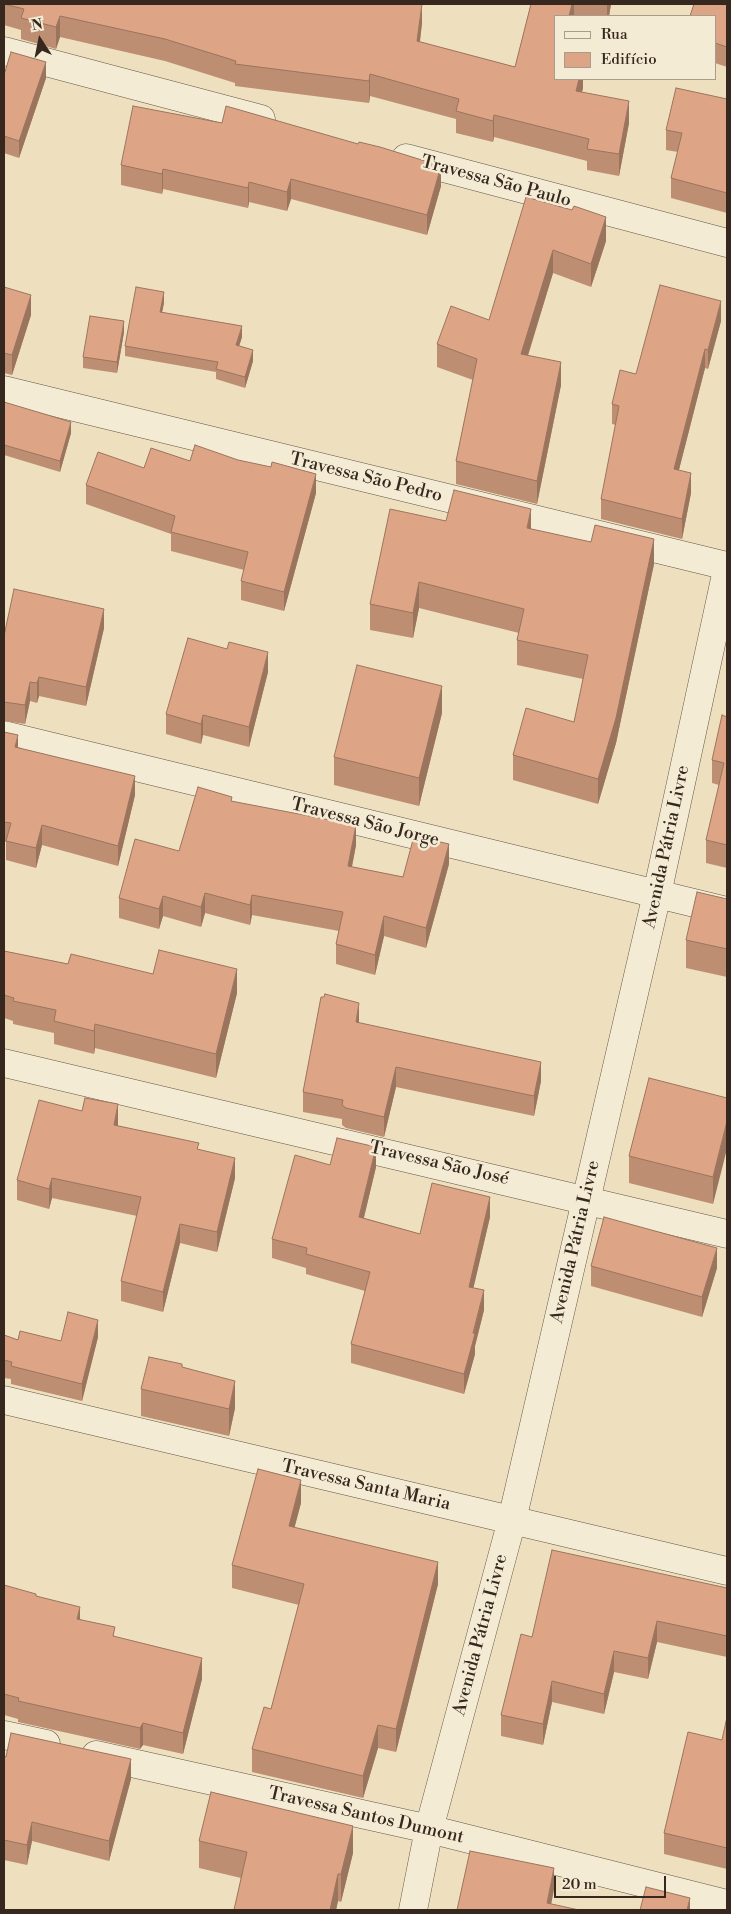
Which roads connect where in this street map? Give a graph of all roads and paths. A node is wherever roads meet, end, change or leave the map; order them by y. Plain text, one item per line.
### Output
1 (4, 51) edge
2 (284, 125) edge
3 (380, 151) edge
4 (727, 243) edge
5 (4, 390) edge
6 (727, 566) edge
7 (727, 570) edge
8 (4, 735) edge
9 (657, 894) junction
10 (727, 911) edge
11 (4, 1063) edge
12 (586, 1199) junction
13 (727, 1234) edge
14 (4, 1400) edge
15 (512, 1520) junction
16 (727, 1571) edge
17 (4, 1734) edge
18 (429, 1829) junction
19 (727, 1904) edge
20 (413, 1910) edge

1 - 2 street
3 - 4 street, Travessa São Paulo
5 - 6 street, Travessa São Pedro
7 - 9 street, Avenida Pátria Livre
8 - 9 street, Travessa São Jorge
9 - 10 street, Travessa São Jorge
9 - 12 street, Avenida Pátria Livre
11 - 12 street, Travessa São José
12 - 13 street, Travessa São José
12 - 15 street, Avenida Pátria Livre
14 - 15 street, Travessa Santa Maria
15 - 16 street, Travessa Santa Maria
15 - 18 street, Avenida Pátria Livre
17 - 18 street, Travessa Santos Dumont
18 - 19 street, Travessa Santos Dumont
18 - 20 street, Avenida Pátria Livre

